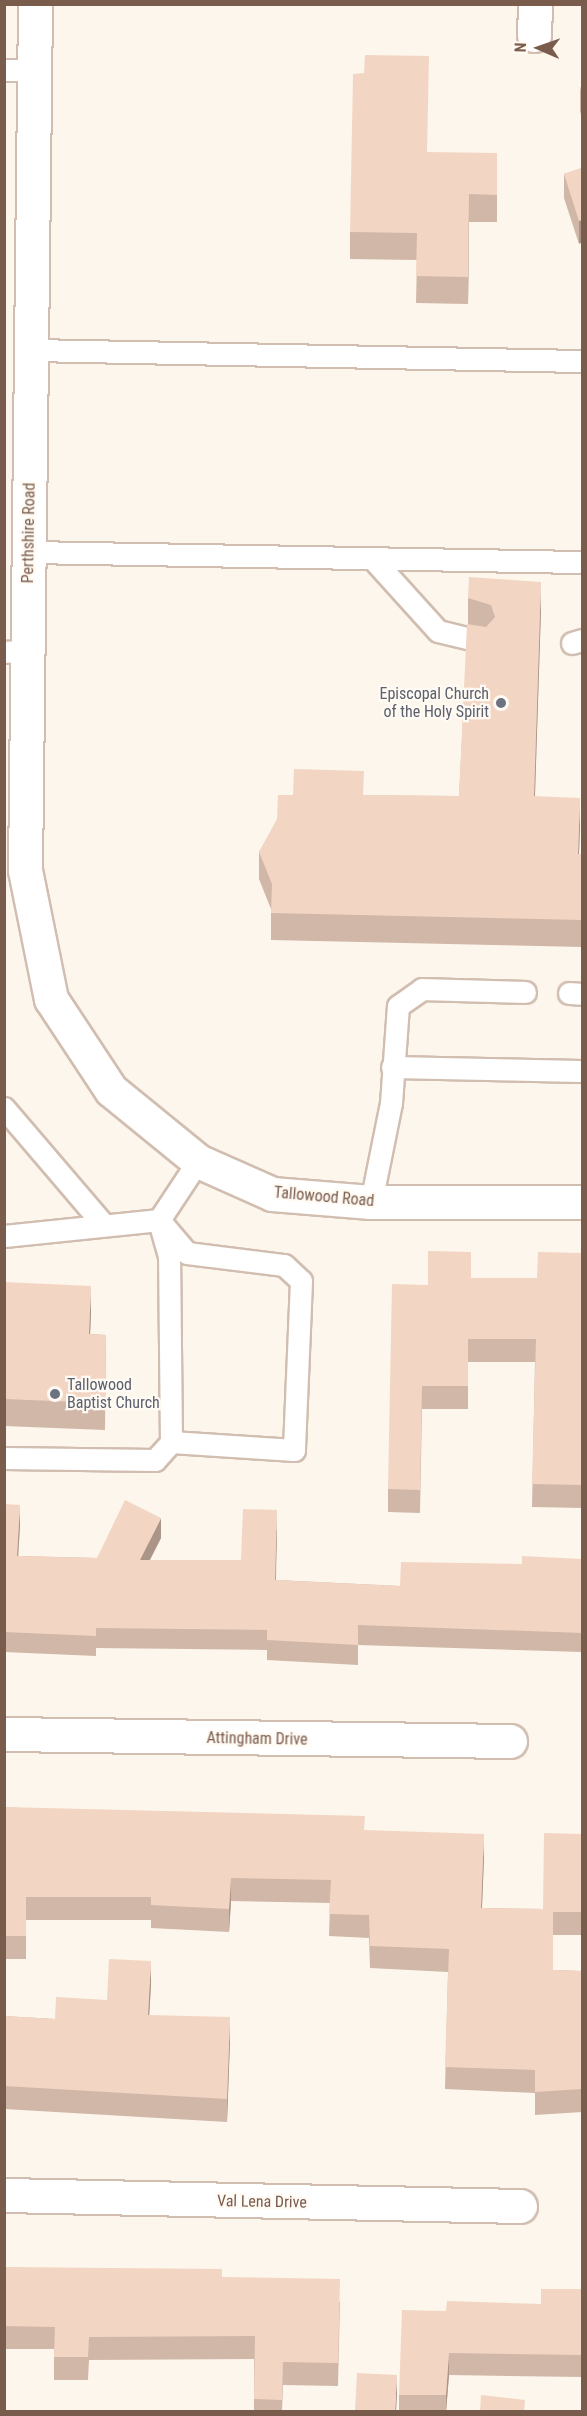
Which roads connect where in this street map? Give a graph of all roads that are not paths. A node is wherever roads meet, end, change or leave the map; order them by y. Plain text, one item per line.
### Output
1 (35, 4) edge
2 (20, 70) edge
3 (32, 350) junction
4 (582, 361) edge
5 (29, 552) junction
6 (372, 558) junction
7 (582, 562) edge
8 (483, 642) edge
9 (15, 651) edge
10 (525, 992) dead end
11 (84, 1049) joint
12 (392, 1067) junction
13 (582, 1071) edge
14 (4, 1108) edge
15 (198, 1161) junction
16 (371, 1202) junction
17 (582, 1202) edge
18 (159, 1220) junction
19 (103, 1224) junction
20 (4, 1236) edge
21 (171, 1442) junction
22 (4, 1458) edge
23 (4, 1734) edge
24 (510, 1741) dead end
25 (4, 2195) edge
26 (520, 2206) dead end

1 - 2 street, Perthshire Road
2 - 3 street, Perthshire Road
3 - 4 lane
3 - 5 street, Perthshire Road
5 - 6 lane
5 - 9 street, Perthshire Road
6 - 7 lane
6 - 8 lane
9 - 11 street, Perthshire Road
10 - 12 lane
11 - 15 street, Tallowood Road
12 - 13 lane
12 - 16 lane
14 - 19 lane
15 - 16 street, Tallowood Road
15 - 18 lane
16 - 17 street, Tallowood Road
18 - 19 lane
18 - 21 lane
18 - 21 lane
19 - 20 lane
21 - 22 lane
23 - 24 street, Attingham Drive
25 - 26 street, Val Lena Drive

